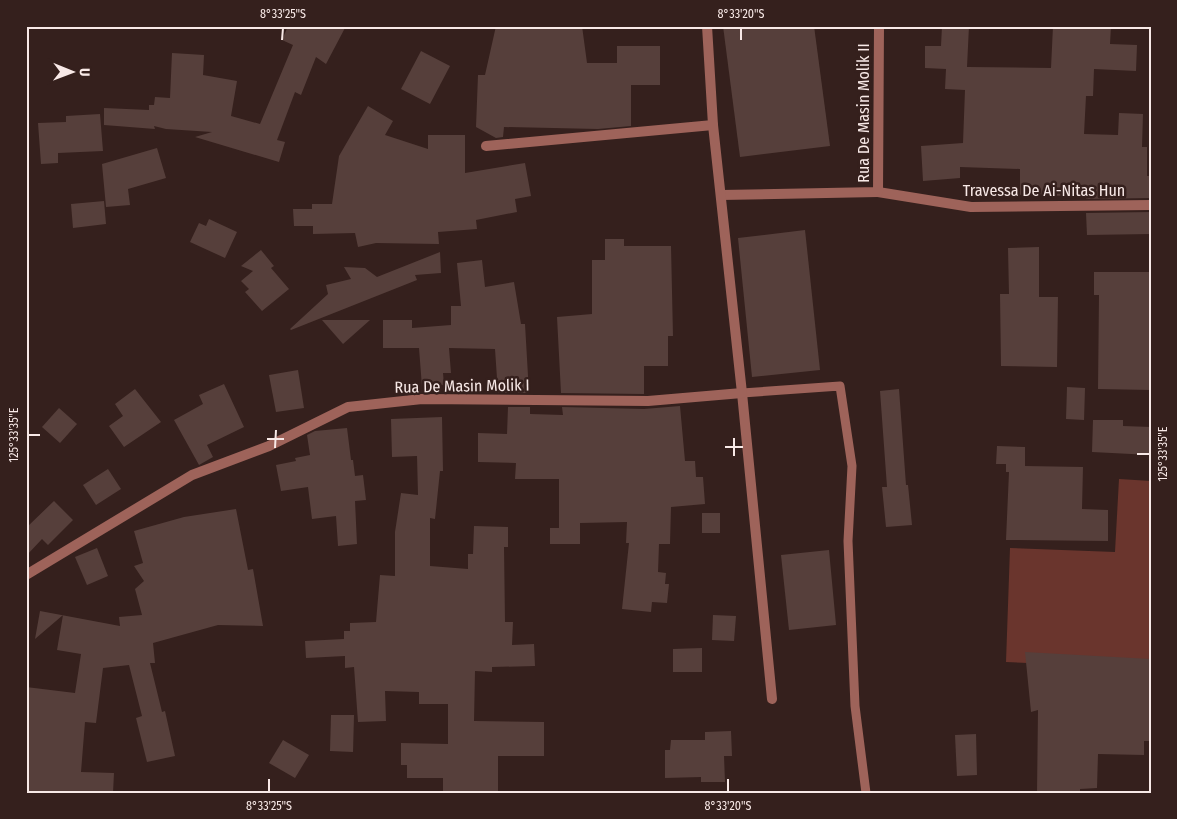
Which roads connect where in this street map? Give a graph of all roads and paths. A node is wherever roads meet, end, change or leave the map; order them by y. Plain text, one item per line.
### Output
1 (707, 26) edge
2 (879, 26) edge
3 (713, 125) junction
4 (486, 146) dead end
5 (878, 192) junction
6 (721, 196) junction
7 (1151, 205) edge
8 (742, 393) junction
9 (26, 575) edge
10 (772, 699) dead end
11 (866, 793) edge

1 - 3 street
2 - 5 street, Rua De Masin Molik II
3 - 4 street
3 - 6 street
5 - 6 street, Rua De Masin Molik II
5 - 7 street, Travessa De Ai-Nitas Hun
6 - 8 street
8 - 9 street, Rua De Masin Molik I
8 - 10 street
8 - 11 lane

